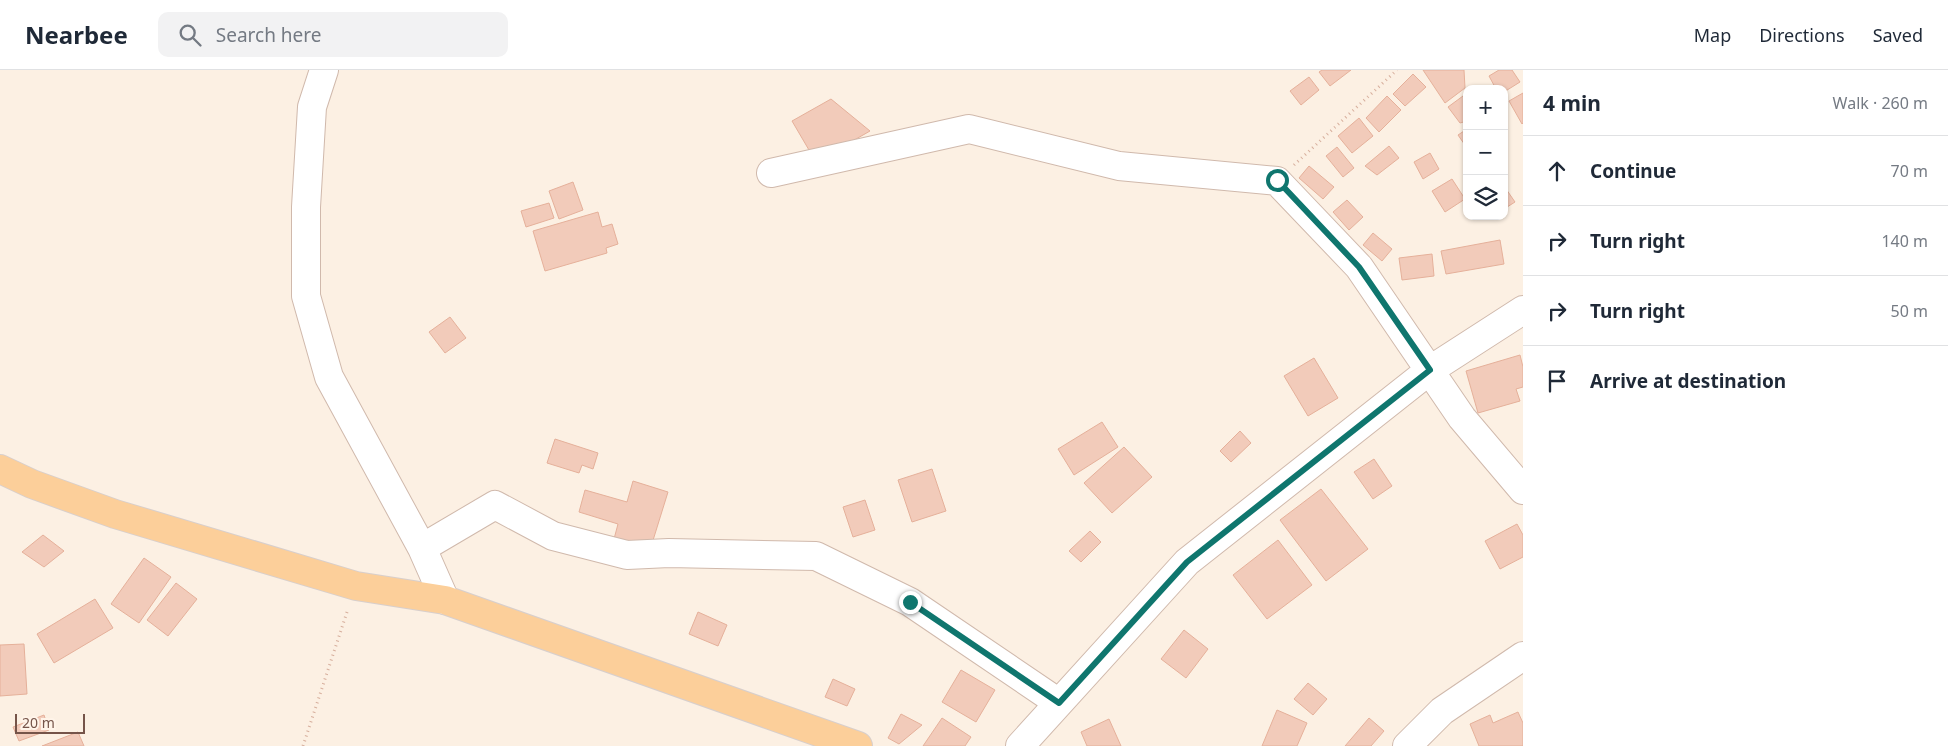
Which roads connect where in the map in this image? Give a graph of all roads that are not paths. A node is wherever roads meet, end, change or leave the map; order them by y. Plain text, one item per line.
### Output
1 (324, 70) edge
2 (771, 173) dead end
3 (1523, 310) edge
4 (1430, 370) junction
5 (0, 469) edge
6 (1523, 490) edge
7 (422, 548) junction
8 (445, 600) junction
9 (1523, 656) edge
10 (1059, 703) junction
11 (858, 746) edge
12 (1020, 746) edge
13 (1407, 746) edge

1 - 7 street
2 - 4 street
3 - 4 street
4 - 6 street
4 - 10 street
5 - 8 main road
7 - 8 street
7 - 10 street
8 - 11 main road
9 - 13 street
10 - 12 street

